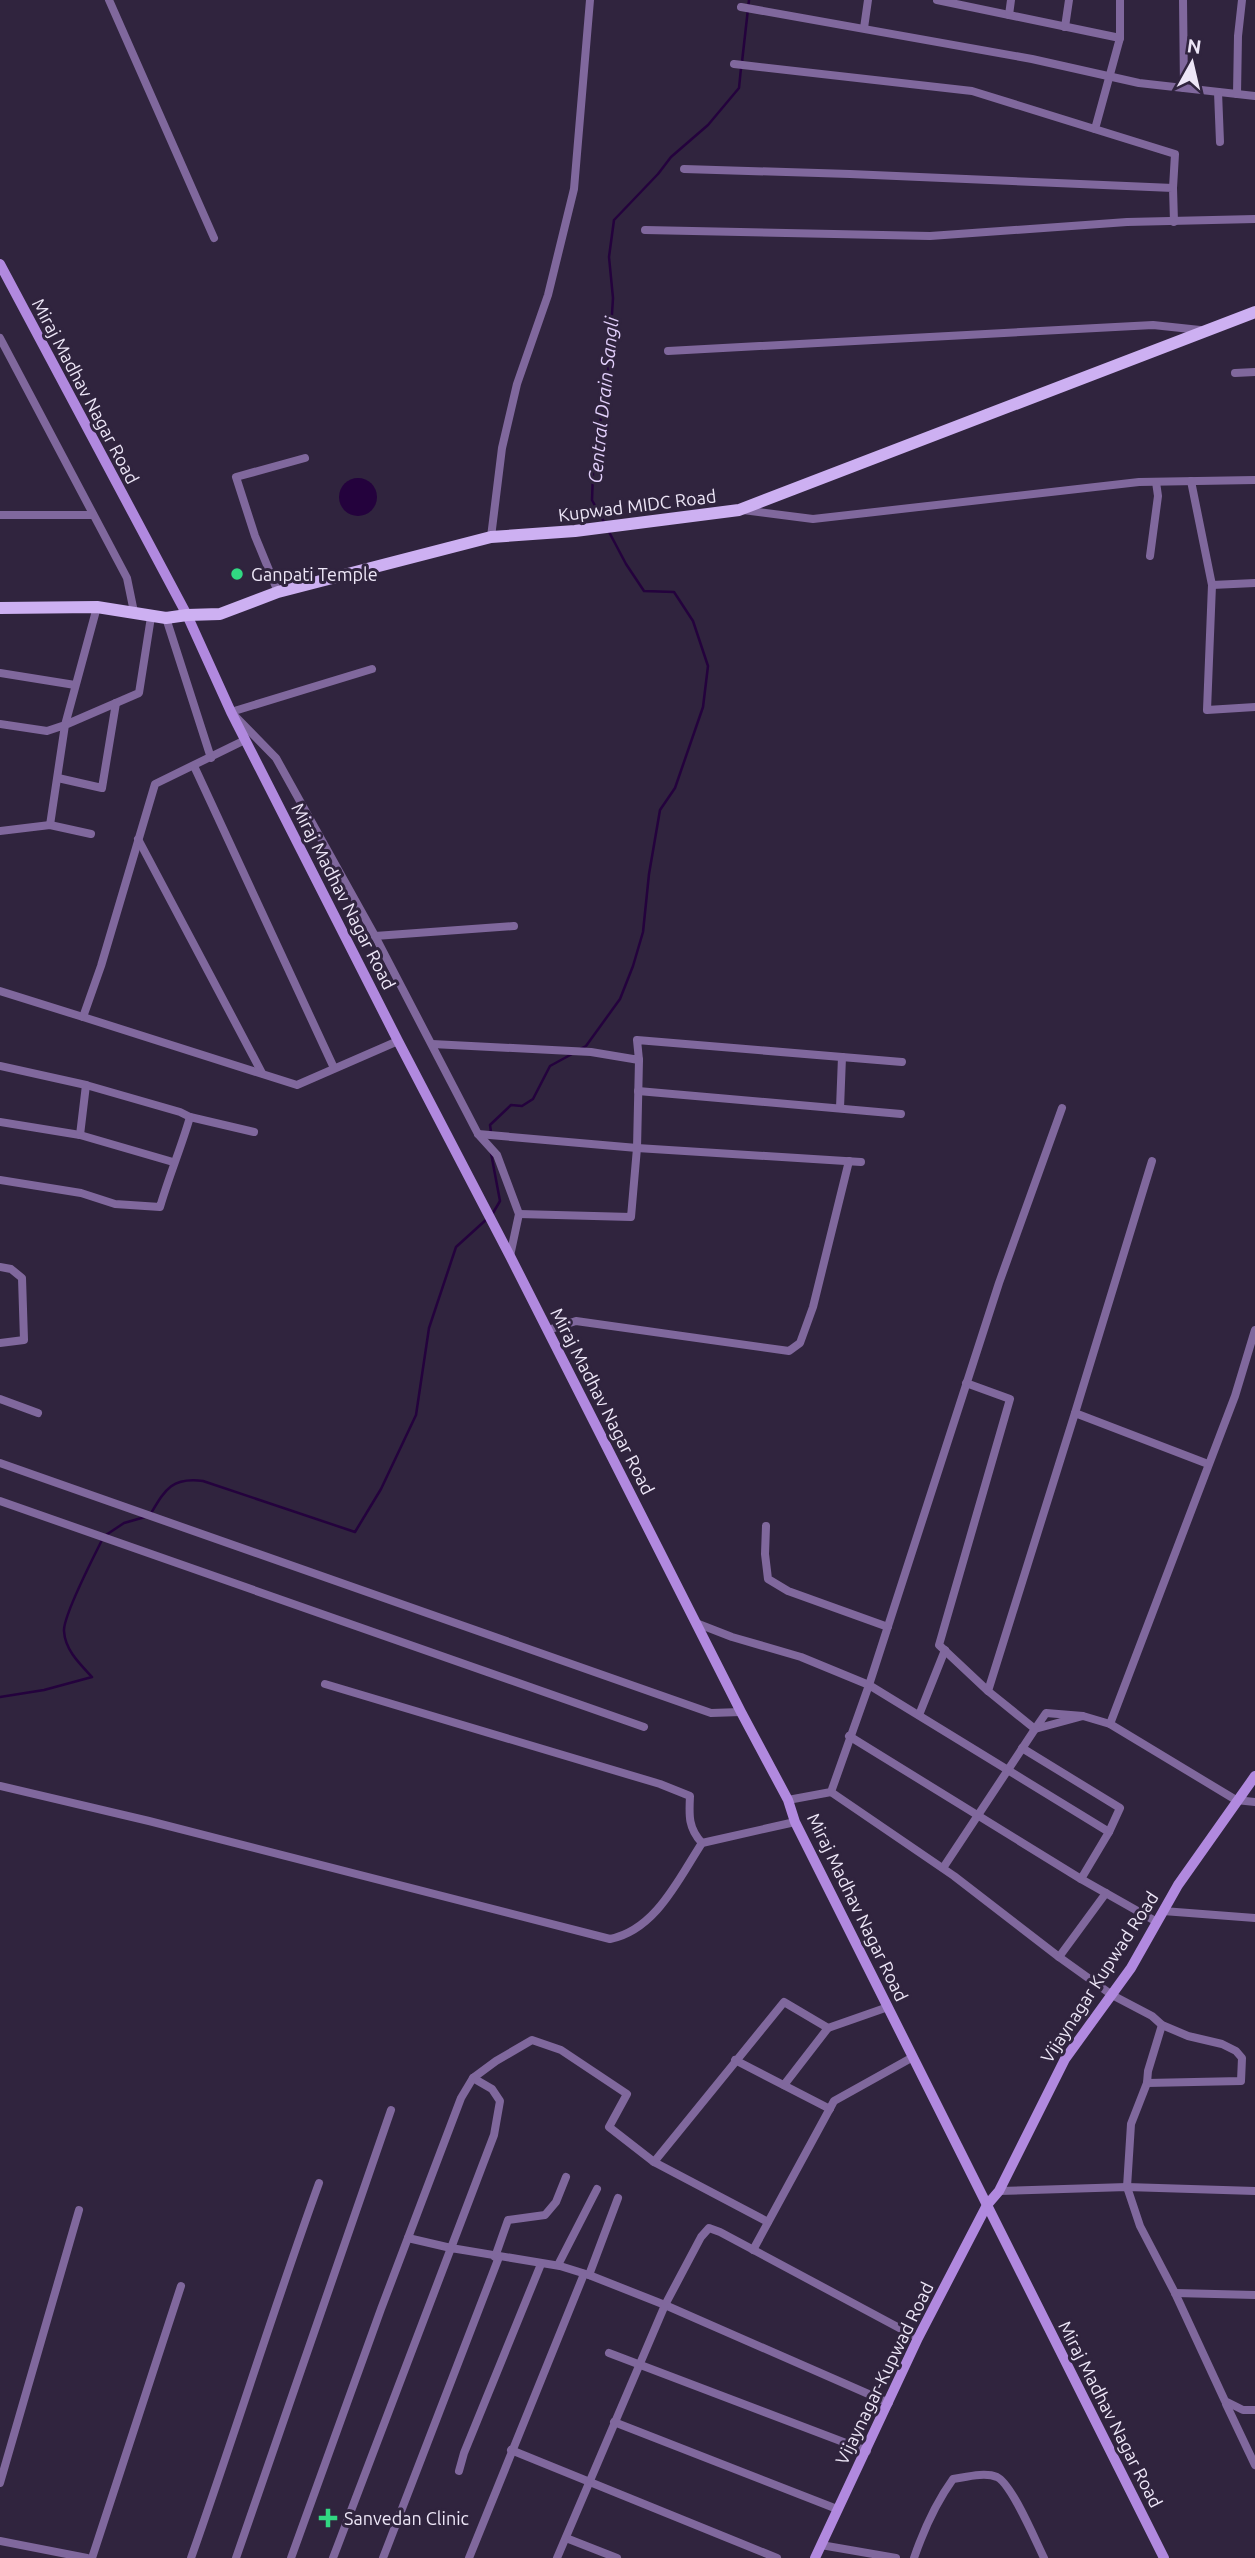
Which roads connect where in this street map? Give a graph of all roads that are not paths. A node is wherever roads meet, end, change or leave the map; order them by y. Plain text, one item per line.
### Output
1 (109, 0) edge
2 (590, 0) edge
3 (868, 0) edge
4 (937, 0) edge
5 (1011, 0) edge
6 (1069, 0) edge
7 (1121, 0) edge
8 (1182, 0) edge
9 (1242, 0) edge
10 (960, 3) edge
11 (741, 7) dead end
12 (1009, 15) junction
13 (1065, 27) junction
14 (864, 29) junction
15 (1120, 38) junction
16 (734, 64) dead end
17 (1108, 76) junction
18 (1184, 88) junction
19 (1218, 92) junction
20 (1237, 94) junction
21 (1255, 96) edge
22 (1095, 129) junction
23 (1220, 142) dead end
24 (684, 169) dead end
25 (1173, 188) junction
26 (1255, 219) edge
27 (1174, 222) junction
28 (645, 230) dead end
29 (214, 238) dead end
30 (0, 264) edge
31 (1255, 312) edge
32 (1207, 331) junction
33 (0, 338) edge
34 (668, 351) dead end
35 (1255, 372) edge
36 (1234, 373) dead end
37 (304, 458) dead end
38 (1255, 480) edge
39 (1191, 481) junction
40 (1156, 482) junction
41 (739, 510) junction
42 (0, 515) edge
43 (93, 515) junction
44 (491, 537) junction
45 (1150, 556) dead end
46 (1255, 583) edge
47 (1212, 585) junction
48 (278, 592) junction
49 (97, 607) junction
50 (0, 608) edge
51 (134, 612) junction
52 (187, 615) junction
53 (152, 617) junction
54 (166, 618) junction
55 (372, 669) dead end
56 (0, 673) edge
57 (75, 685) junction
58 (116, 703) junction
59 (1255, 708) edge
60 (231, 712) junction
61 (0, 724) edge
62 (65, 725) junction
63 (246, 740) junction
64 (211, 758) junction
65 (194, 766) junction
66 (58, 778) junction
67 (50, 825) junction
68 (0, 831) edge
69 (91, 834) dead end
70 (138, 839) junction
71 (514, 926) dead end
72 (375, 936) junction
73 (0, 991) edge
74 (83, 1017) junction
75 (398, 1041) junction
76 (432, 1044) junction
77 (842, 1057) junction
78 (639, 1060) junction
79 (902, 1062) dead end
80 (0, 1066) edge
81 (334, 1068) junction
82 (262, 1073) junction
83 (86, 1085) junction
84 (638, 1091) junction
85 (840, 1108) junction
86 (1062, 1108) dead end
87 (901, 1114) dead end
88 (190, 1118) junction
89 (0, 1122) edge
90 (254, 1132) dead end
91 (478, 1134) junction
92 (80, 1135) junction
93 (637, 1148) junction
94 (849, 1161) junction
95 (1152, 1161) dead end
96 (173, 1162) junction
97 (861, 1162) dead end
98 (0, 1180) edge
99 (519, 1214) junction
100 (510, 1256) junction
101 (0, 1267) edge
102 (548, 1330) junction
103 (1255, 1330) edge
104 (0, 1343) edge
105 (967, 1383) junction
106 (0, 1399) edge
107 (38, 1413) dead end
108 (1075, 1413) junction
109 (0, 1463) edge
110 (1208, 1464) junction
111 (0, 1501) edge
112 (766, 1526) dead end
113 (696, 1623) junction
114 (888, 1627) junction
115 (945, 1650) junction
116 (325, 1684) dead end
117 (869, 1685) junction
118 (988, 1691) junction
119 (741, 1712) junction
120 (919, 1715) junction
121 (1110, 1724) junction
122 (645, 1727) dead end
123 (1035, 1729) junction
124 (849, 1736) junction
125 (1022, 1748) junction
126 (1008, 1769) junction
127 (1255, 1776) edge
128 (0, 1786) edge
129 (831, 1792) junction
130 (788, 1800) junction
131 (1236, 1800) junction
132 (1255, 1802) edge
133 (978, 1814) junction
134 (795, 1822) junction
135 (1110, 1832) junction
136 (702, 1843) junction
137 (943, 1868) junction
138 (1081, 1879) junction
139 (1106, 1893) junction
140 (1163, 1912) junction
141 (1255, 1918) edge
142 (1157, 1923) junction
143 (1059, 1957) junction
144 (1112, 1995) junction
145 (888, 2007) junction
146 (1161, 2025) junction
147 (828, 2028) junction
148 (913, 2057) junction
149 (735, 2060) junction
150 (473, 2078) junction
151 (1147, 2083) junction
152 (784, 2085) junction
153 (830, 2109) junction
154 (391, 2110) dead end
155 (654, 2162) junction
156 (566, 2177) dead end
157 (319, 2183) dead end
158 (1127, 2187) junction
159 (597, 2189) dead end
160 (999, 2191) junction
161 (1255, 2191) edge
162 (618, 2198) dead end
163 (987, 2205) junction
164 (79, 2210) dead end
165 (768, 2222) junction
166 (408, 2238) junction
167 (451, 2248) junction
168 (753, 2250) junction
169 (497, 2257) junction
170 (541, 2264) junction
171 (558, 2265) junction
172 (586, 2275) junction
173 (181, 2286) dead end
174 (1175, 2293) junction
175 (1255, 2295) edge
176 (665, 2305) junction
177 (918, 2338) junction
178 (609, 2353) dead end
179 (639, 2364) junction
180 (1225, 2401) junction
181 (889, 2403) junction
182 (1255, 2410) edge
183 (614, 2422) junction
184 (511, 2450) junction
185 (867, 2451) junction
186 (1255, 2465) edge
187 (459, 2471) dead end
188 (589, 2481) junction
189 (0, 2483) edge
190 (837, 2509) junction
191 (566, 2538) junction
192 (0, 2541) edge
193 (821, 2545) junction
194 (1160, 2556) edge
195 (89, 2558) edge
196 (191, 2558) edge
197 (236, 2558) edge
198 (291, 2558) edge
199 (333, 2558) edge
200 (383, 2558) edge
201 (468, 2558) edge
202 (557, 2558) edge
203 (617, 2558) edge
204 (778, 2558) edge
205 (815, 2558) edge
206 (896, 2558) edge
207 (914, 2558) edge
208 (1044, 2558) edge

1 - 29 street
2 - 44 street
3 - 14 street
4 - 10 street
5 - 12 street
6 - 13 street
7 - 15 street
8 - 18 street
9 - 20 street
10 - 12 street
11 - 14 street
12 - 13 street
13 - 15 street
14 - 17 street
15 - 17 street
16 - 22 street
17 - 18 street
17 - 22 street
18 - 19 street
19 - 20 street
19 - 23 street
20 - 21 street
22 - 25 street
24 - 25 street
25 - 27 street
26 - 27 street
27 - 28 street
30 - 52 street, Miraj Madhav Nagar Road
31 - 32 main road, Kupwad MIDC Road
32 - 34 street
32 - 41 main road, Kupwad MIDC Road
33 - 43 street
35 - 36 street
37 - 48 street
38 - 39 street
39 - 40 street
39 - 47 street
40 - 41 street
40 - 45 street
41 - 44 main road, Kupwad MIDC Road
42 - 43 street
43 - 51 street
44 - 48 main road, Kupwad MIDC Road
46 - 47 street
47 - 59 street
48 - 52 main road, Kupwad MIDC Road
49 - 50 main road, Kupwad MIDC Road
49 - 51 main road, Kupwad MIDC Road
49 - 57 street
51 - 53 main road, Kupwad MIDC Road
52 - 54 main road, Kupwad MIDC Road
52 - 60 street, Miraj Madhav Nagar Road
53 - 54 main road, Kupwad MIDC Road
53 - 58 street
54 - 64 street
55 - 60 street
56 - 57 street
57 - 62 street
58 - 62 street
58 - 66 street
60 - 63 street, Miraj Madhav Nagar Road
60 - 72 street
61 - 62 street
62 - 66 street
63 - 64 street
63 - 75 street, Miraj Madhav Nagar Road
64 - 65 street
65 - 70 street
65 - 81 street
66 - 67 street
67 - 68 street
67 - 69 street
70 - 74 street
70 - 82 street
71 - 72 street
72 - 76 street
73 - 74 street
74 - 82 street
75 - 81 street
75 - 100 street, Miraj Madhav Nagar Road
76 - 78 street
76 - 91 street
77 - 78 street
77 - 79 street
77 - 85 street
78 - 84 street
80 - 83 street
81 - 82 street
83 - 88 street
83 - 92 street
84 - 85 street
84 - 93 street
85 - 87 street
86 - 105 street
88 - 90 street
88 - 96 street
89 - 92 street
91 - 93 street
91 - 99 street
92 - 96 street
93 - 94 street
93 - 99 street
94 - 97 street
94 - 102 street
95 - 108 street
96 - 98 street
99 - 100 street
100 - 102 street, Miraj Madhav Nagar Road
101 - 104 street
102 - 113 street, Miraj Madhav Nagar Road
103 - 110 street
105 - 114 street
105 - 115 street
106 - 107 street
108 - 110 street
108 - 118 street
109 - 119 street
110 - 121 street
111 - 122 street
112 - 114 street
113 - 117 street
113 - 119 street, Miraj Madhav Nagar Road
114 - 117 street
115 - 118 street
115 - 120 street
116 - 136 street
117 - 120 street
117 - 124 street
118 - 123 street
119 - 130 street, Miraj Madhav Nagar Road
120 - 126 street
121 - 123 street
121 - 131 street
123 - 125 street
124 - 129 street
124 - 133 street
125 - 126 street
125 - 135 street
126 - 133 street
126 - 135 street
127 - 131 street, Vijaynagar Kupwad Road
128 - 136 street
129 - 130 street
129 - 137 street
130 - 134 street, Miraj Madhav Nagar Road
131 - 132 street
131 - 140 street, Vijaynagar Kupwad Road
133 - 137 street
133 - 138 street
134 - 136 street
134 - 145 street, Miraj Madhav Nagar Road
135 - 138 street
137 - 143 street
138 - 139 street
139 - 142 street
139 - 143 street
140 - 141 street
140 - 142 street, Vijaynagar Kupwad Road
142 - 144 street, Vijaynagar Kupwad Road
143 - 144 street
144 - 146 street
144 - 160 street, Vijaynagar Kupwad Road
145 - 147 street
145 - 148 street, Miraj Madhav Nagar Road
146 - 151 street
146 - 151 street
147 - 149 street
147 - 152 street
148 - 153 street
148 - 163 street, Miraj Madhav Nagar Road
149 - 152 street
149 - 155 street
150 - 155 street
150 - 166 street
150 - 167 street
151 - 158 street
152 - 153 street
153 - 165 street
154 - 197 street
155 - 165 street
156 - 169 street
157 - 196 street
158 - 160 street
158 - 161 street
158 - 174 street
159 - 171 street
160 - 163 street, Vijaynagar Kupwad Road
162 - 172 street
163 - 177 street, Vijaynagar-Kupwad Road
163 - 194 street, Miraj Madhav Nagar Road
164 - 189 street
165 - 168 street
166 - 167 street
166 - 198 street
167 - 169 street
167 - 199 street
168 - 176 street
168 - 177 street
169 - 170 street
169 - 200 street
170 - 171 street
170 - 187 street
171 - 172 street
172 - 176 street
172 - 184 street
173 - 195 street
174 - 175 street
174 - 180 street
176 - 179 street
176 - 181 street
177 - 181 street, Vijaynagar-Kupwad Road
178 - 179 street
179 - 183 street
179 - 185 street
180 - 182 street
180 - 186 street
181 - 185 street, Vijaynagar-Kupwad Road
183 - 188 street
183 - 190 street
184 - 188 street
184 - 201 street
185 - 190 street, Vijaynagar-Kupwad Road
188 - 191 street
188 - 204 street
190 - 193 street, Vijaynagar-Kupwad Road
191 - 202 street
191 - 203 street
192 - 195 street
193 - 205 street, Vijaynagar-Kupwad Road
193 - 206 street
207 - 208 street

